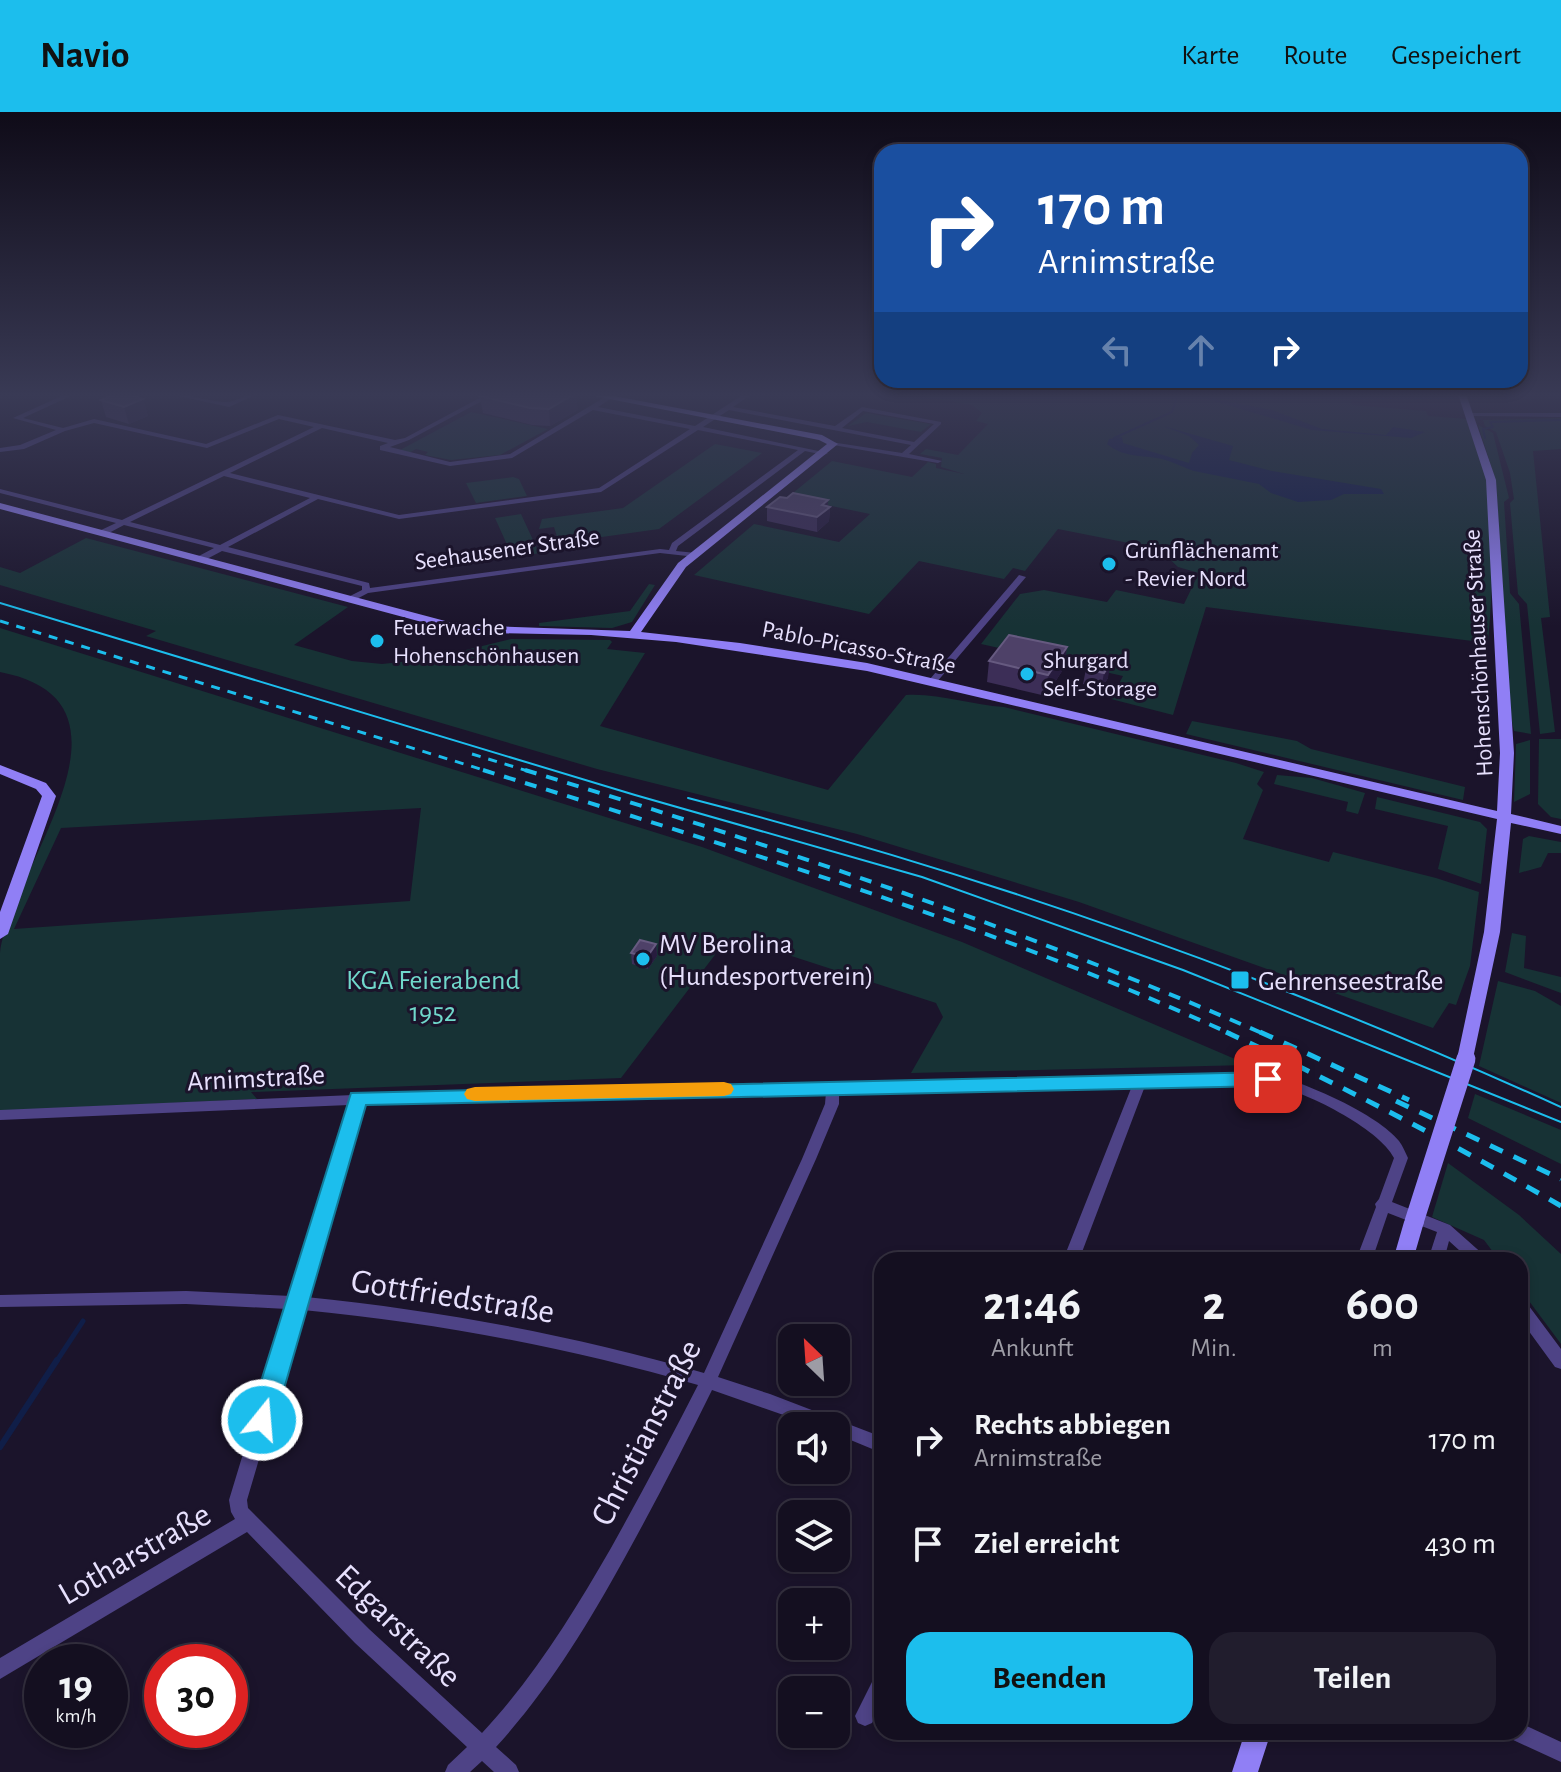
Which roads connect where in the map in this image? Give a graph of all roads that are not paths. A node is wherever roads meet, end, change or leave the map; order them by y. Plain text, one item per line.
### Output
1 (228, 471) edge
2 (630, 471) edge
3 (774, 471) edge
4 (800, 471) edge
5 (1488, 471) edge
6 (223, 474) junction
7 (0, 491) edge
8 (317, 497) junction
9 (0, 506) edge
10 (125, 522) junction
11 (102, 533) junction
12 (225, 546) junction
13 (672, 551) junction
14 (693, 555) junction
15 (200, 559) junction
16 (1022, 577) dead end
17 (366, 591) junction
18 (351, 599) junction
19 (633, 635) junction
20 (933, 681) junction
21 (0, 769) edge
22 (1504, 819) junction
23 (1561, 830) edge
24 (0, 934) edge
25 (1140, 1082) junction
26 (833, 1087) junction
27 (358, 1098) junction
28 (0, 1115) edge
29 (1382, 1204) junction
30 (1445, 1229) junction
31 (1074, 1252) edge
32 (1367, 1252) edge
33 (1405, 1252) edge
34 (1438, 1252) edge
35 (1471, 1252) edge
36 (0, 1301) edge
37 (297, 1302) junction
38 (1528, 1318) edge
39 (1561, 1362) edge
40 (710, 1381) junction
41 (797, 1412) edge
42 (850, 1432) edge
43 (874, 1442) edge
44 (247, 1522) junction
45 (0, 1669) edge
46 (874, 1699) edge
47 (865, 1716) dead end
48 (1528, 1737) edge
49 (1255, 1740) edge
50 (482, 1749) junction
51 (1561, 1752) edge
52 (455, 1772) edge
53 (509, 1772) edge
54 (1245, 1772) edge

1 - 6 street
2 - 8 street
3 - 13 street
4 - 14 street
5 - 22 street, Hohenschönhauser Straße
6 - 8 street
6 - 10 street
7 - 10 street
8 - 12 street
9 - 11 street, Pablo-Picasso-Straße
10 - 11 street
10 - 12 street
11 - 15 street, Pablo-Picasso-Straße
12 - 15 street
12 - 17 street
13 - 14 street, Seehausener Straße
13 - 17 street, Seehausener Straße
14 - 19 street
15 - 18 street, Pablo-Picasso-Straße
16 - 20 street
17 - 18 street, Seehausener Straße
18 - 19 street, Pablo-Picasso-Straße
19 - 20 street, Pablo-Picasso-Straße
20 - 22 street, Pablo-Picasso-Straße
21 - 24 street
22 - 23 street, Pablo-Picasso-Straße
22 - 33 street, bridge
25 - 26 street, Arnimstraße
25 - 29 street, Arnimstraße
25 - 31 street
26 - 27 street, Arnimstraße
26 - 40 street, Christianstraße
27 - 28 street, Arnimstraße
27 - 37 street, Lotharstraße
29 - 30 street
29 - 32 street
30 - 34 street
30 - 35 street
36 - 37 street, Gottfriedstraße
37 - 40 street, Gottfriedstraße
37 - 44 street, Lotharstraße
38 - 39 street
40 - 41 street, Gottfriedstraße
40 - 50 street, Christianstraße
42 - 43 street, Gottfriedstraße
44 - 45 street, Lotharstraße
44 - 50 street, Edgarstraße
46 - 47 street
48 - 51 street
49 - 54 street
50 - 52 street, Christianstraße
50 - 53 street, Edgarstraße

